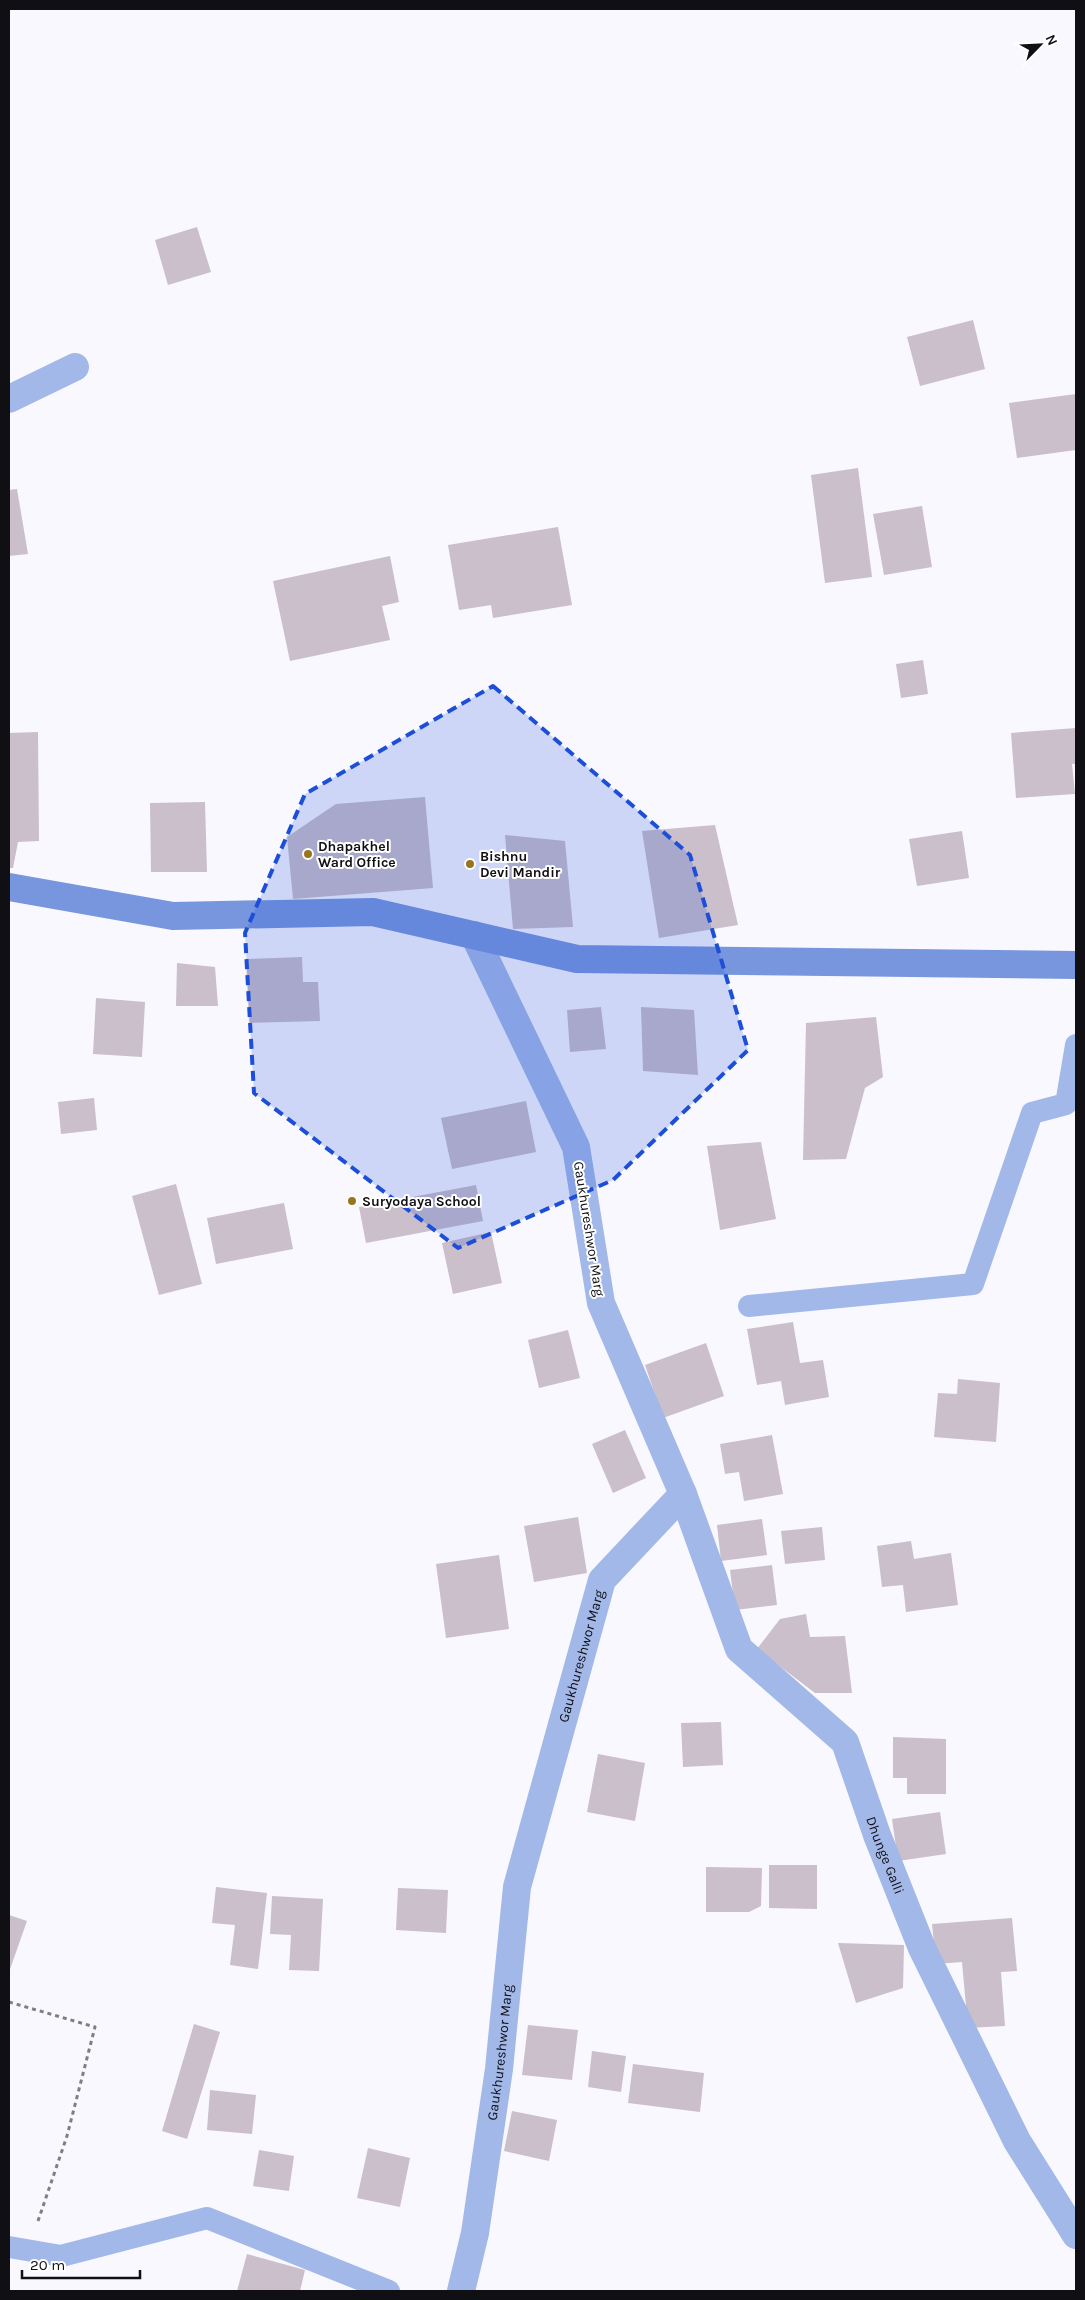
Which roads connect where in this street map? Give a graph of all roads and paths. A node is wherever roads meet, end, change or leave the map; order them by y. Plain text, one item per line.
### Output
1 (75, 367) dead end
2 (9, 399) edge
3 (9, 887) edge
4 (474, 935) junction
5 (1076, 965) edge
6 (1076, 1045) edge
7 (749, 1306) dead end
8 (683, 1494) junction
9 (9, 2002) edge
10 (1076, 2235) edge
11 (18, 2249) edge
12 (389, 2291) edge
13 (461, 2291) edge

1 - 2 street
3 - 4 main road
4 - 5 main road
4 - 8 street, Gaukhureshwor Marg
6 - 7 lane
8 - 10 street, Dhunge Galli
8 - 13 street, Gaukhureshwor Marg
9 - 11 path
11 - 12 lane

